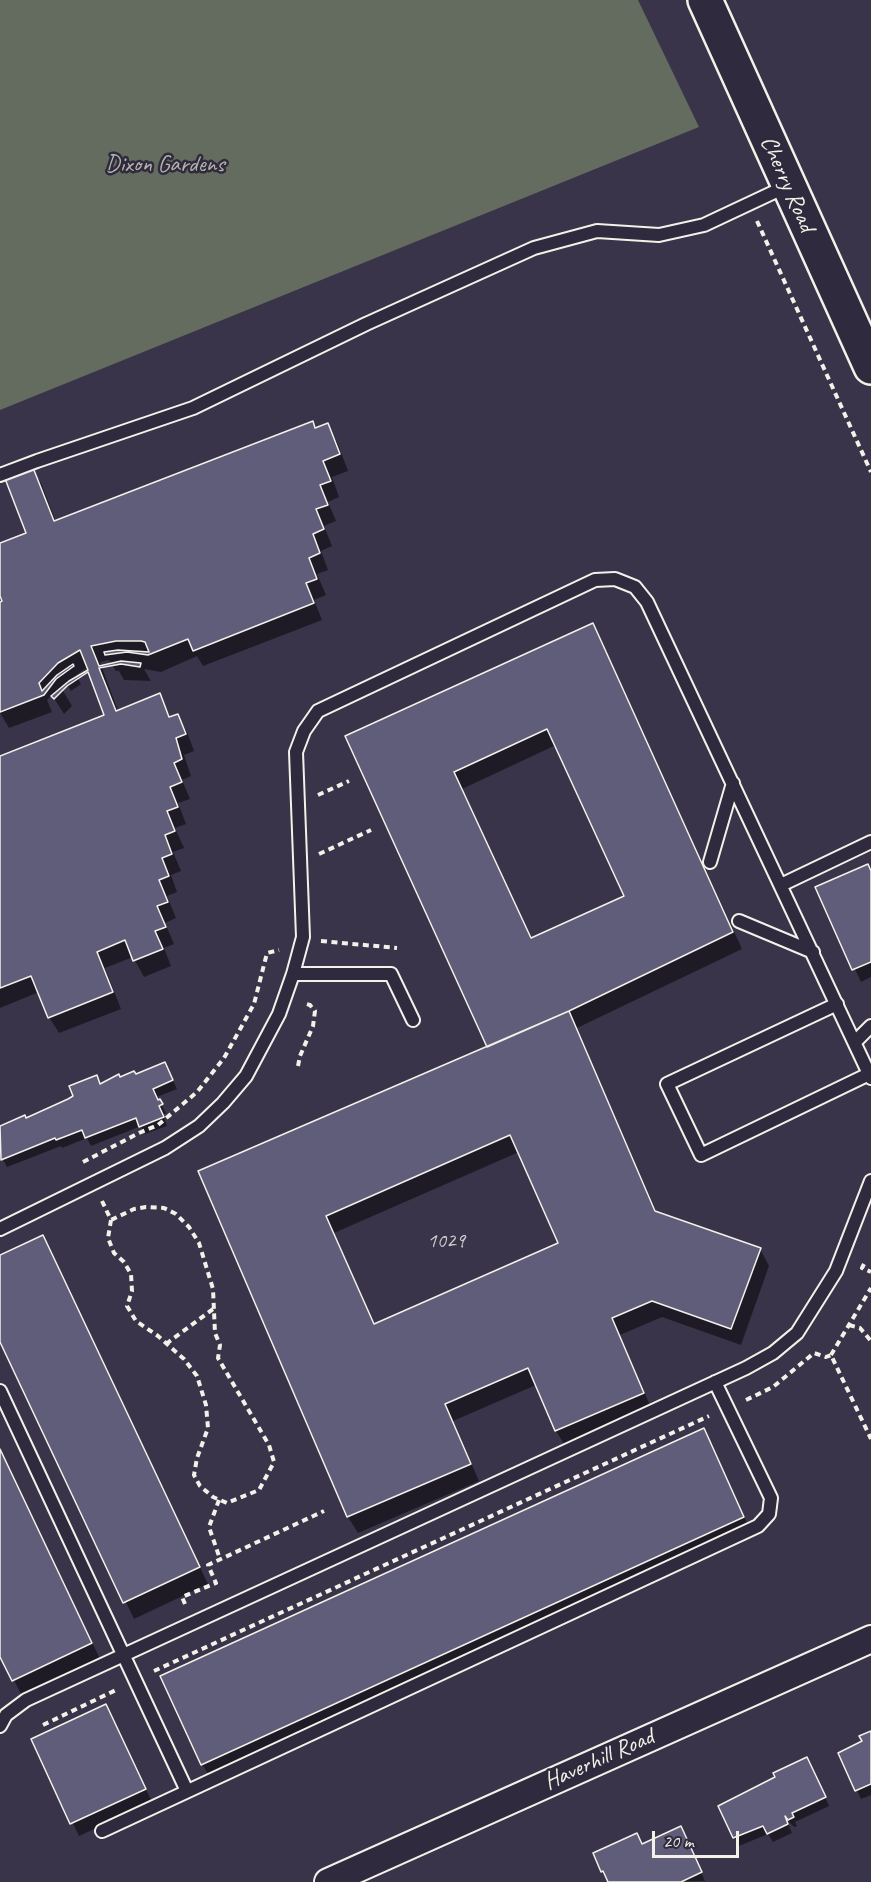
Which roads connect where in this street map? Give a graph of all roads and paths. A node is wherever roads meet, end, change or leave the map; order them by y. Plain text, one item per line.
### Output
1 (705, 0) edge
2 (788, 186) junction
3 (749, 204) junction
4 (871, 367) edge
5 (871, 472) edge
6 (0, 475) edge
7 (733, 783) junction
8 (371, 830) dead end
9 (871, 842) edge
10 (313, 857) dead end
11 (710, 862) dead end
12 (781, 885) junction
13 (739, 921) dead end
14 (301, 946) junction
15 (397, 948) dead end
16 (813, 952) junction
17 (293, 974) junction
18 (837, 1004) junction
19 (413, 1020) dead end
20 (871, 1026) edge
21 (871, 1040) edge
22 (855, 1042) junction
23 (870, 1076) edge
24 (93, 1183) junction
25 (870, 1187) edge
26 (111, 1220) junction
27 (0, 1229) edge
28 (865, 1260) dead end
29 (871, 1272) edge
30 (871, 1288) edge
31 (213, 1309) junction
32 (849, 1324) junction
33 (871, 1341) edge
34 (166, 1344) junction
35 (831, 1355) junction
36 (715, 1382) junction
37 (0, 1391) edge
38 (727, 1408) junction
39 (871, 1439) edge
40 (219, 1500) junction
41 (324, 1511) dead end
42 (220, 1558) junction
43 (193, 1623) junction
44 (871, 1639) edge
45 (124, 1655) junction
46 (0, 1726) edge
47 (187, 1791) junction
48 (102, 1831) dead end
49 (328, 1882) edge

1 - 2 main road, Cherry Road
2 - 3 lane
2 - 4 main road, Cherry Road
3 - 5 path
3 - 6 lane
7 - 11 lane
7 - 12 lane
7 - 14 lane
8 - 10 path
9 - 12 lane
12 - 16 lane
13 - 16 lane
14 - 15 path
14 - 17 lane
14 - 24 path
16 - 18 lane
17 - 19 lane
17 - 24 lane
18 - 22 lane
18 - 23 lane
20 - 22 lane
21 - 22 lane
22 - 23 lane
24 - 26 path
24 - 27 lane
25 - 36 lane
26 - 31 path
26 - 34 path
28 - 29 path
30 - 32 path
31 - 34 path
31 - 40 path
32 - 33 path
32 - 35 path
34 - 40 path
35 - 38 path
35 - 39 path
36 - 38 lane
36 - 43 lane
37 - 45 lane
38 - 43 path
38 - 47 lane
40 - 42 path
41 - 42 path
42 - 43 path
43 - 45 lane
44 - 49 street, Haverhill Road
45 - 46 lane
45 - 47 lane
47 - 48 lane

